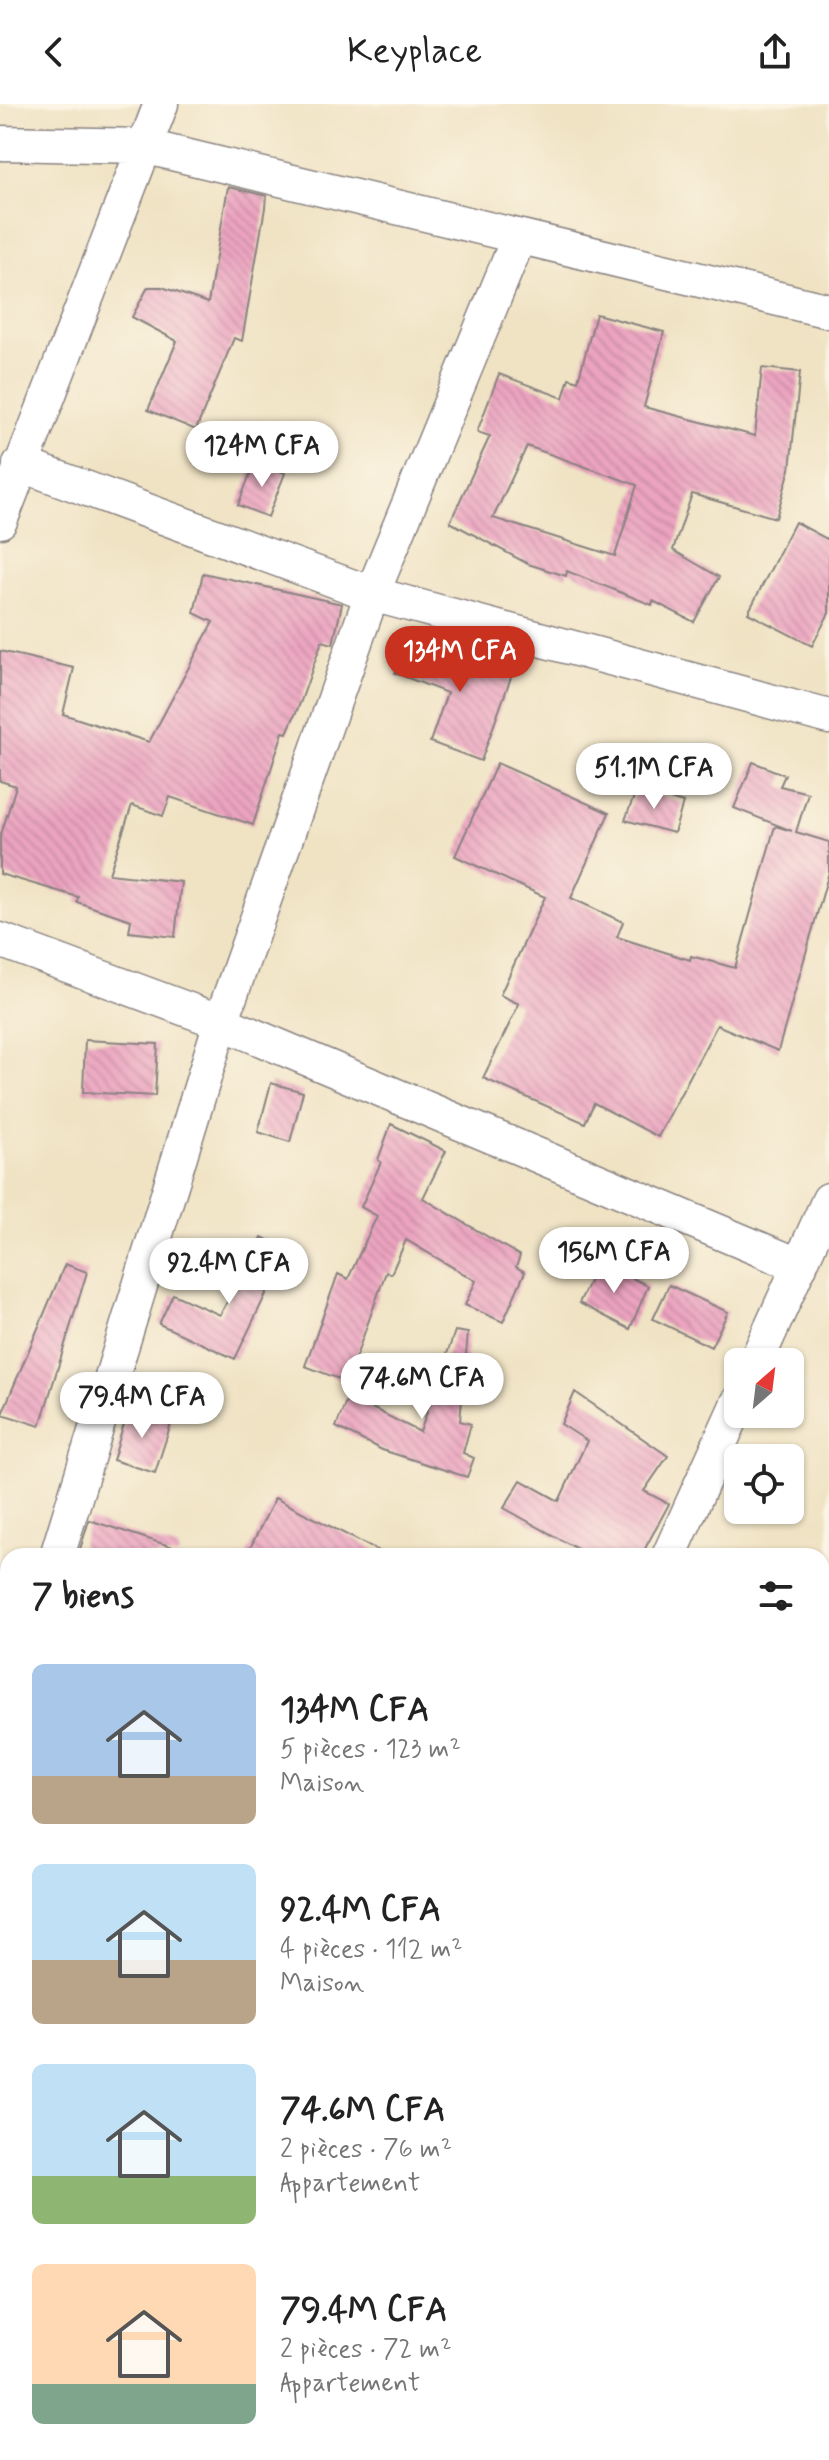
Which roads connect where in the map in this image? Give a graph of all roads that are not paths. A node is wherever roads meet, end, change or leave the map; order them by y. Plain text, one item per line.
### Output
1 (161, 104) edge
2 (0, 143) edge
3 (143, 146) junction
4 (519, 237) junction
5 (829, 311) edge
6 (20, 464) junction
7 (0, 521) edge
8 (372, 594) junction
9 (829, 717) edge
10 (0, 940) edge
11 (221, 1022) junction
12 (829, 1200) edge
13 (800, 1266) junction
14 (762, 1348) edge
15 (727, 1428) edge
16 (59, 1548) edge
17 (673, 1548) edge

1 - 3 street
2 - 3 street
3 - 4 street
3 - 6 street
4 - 5 street
4 - 8 street
6 - 7 street
6 - 8 street
8 - 9 street
8 - 11 street
10 - 11 street
11 - 13 street
11 - 16 street
12 - 13 street
13 - 14 street
15 - 17 street

